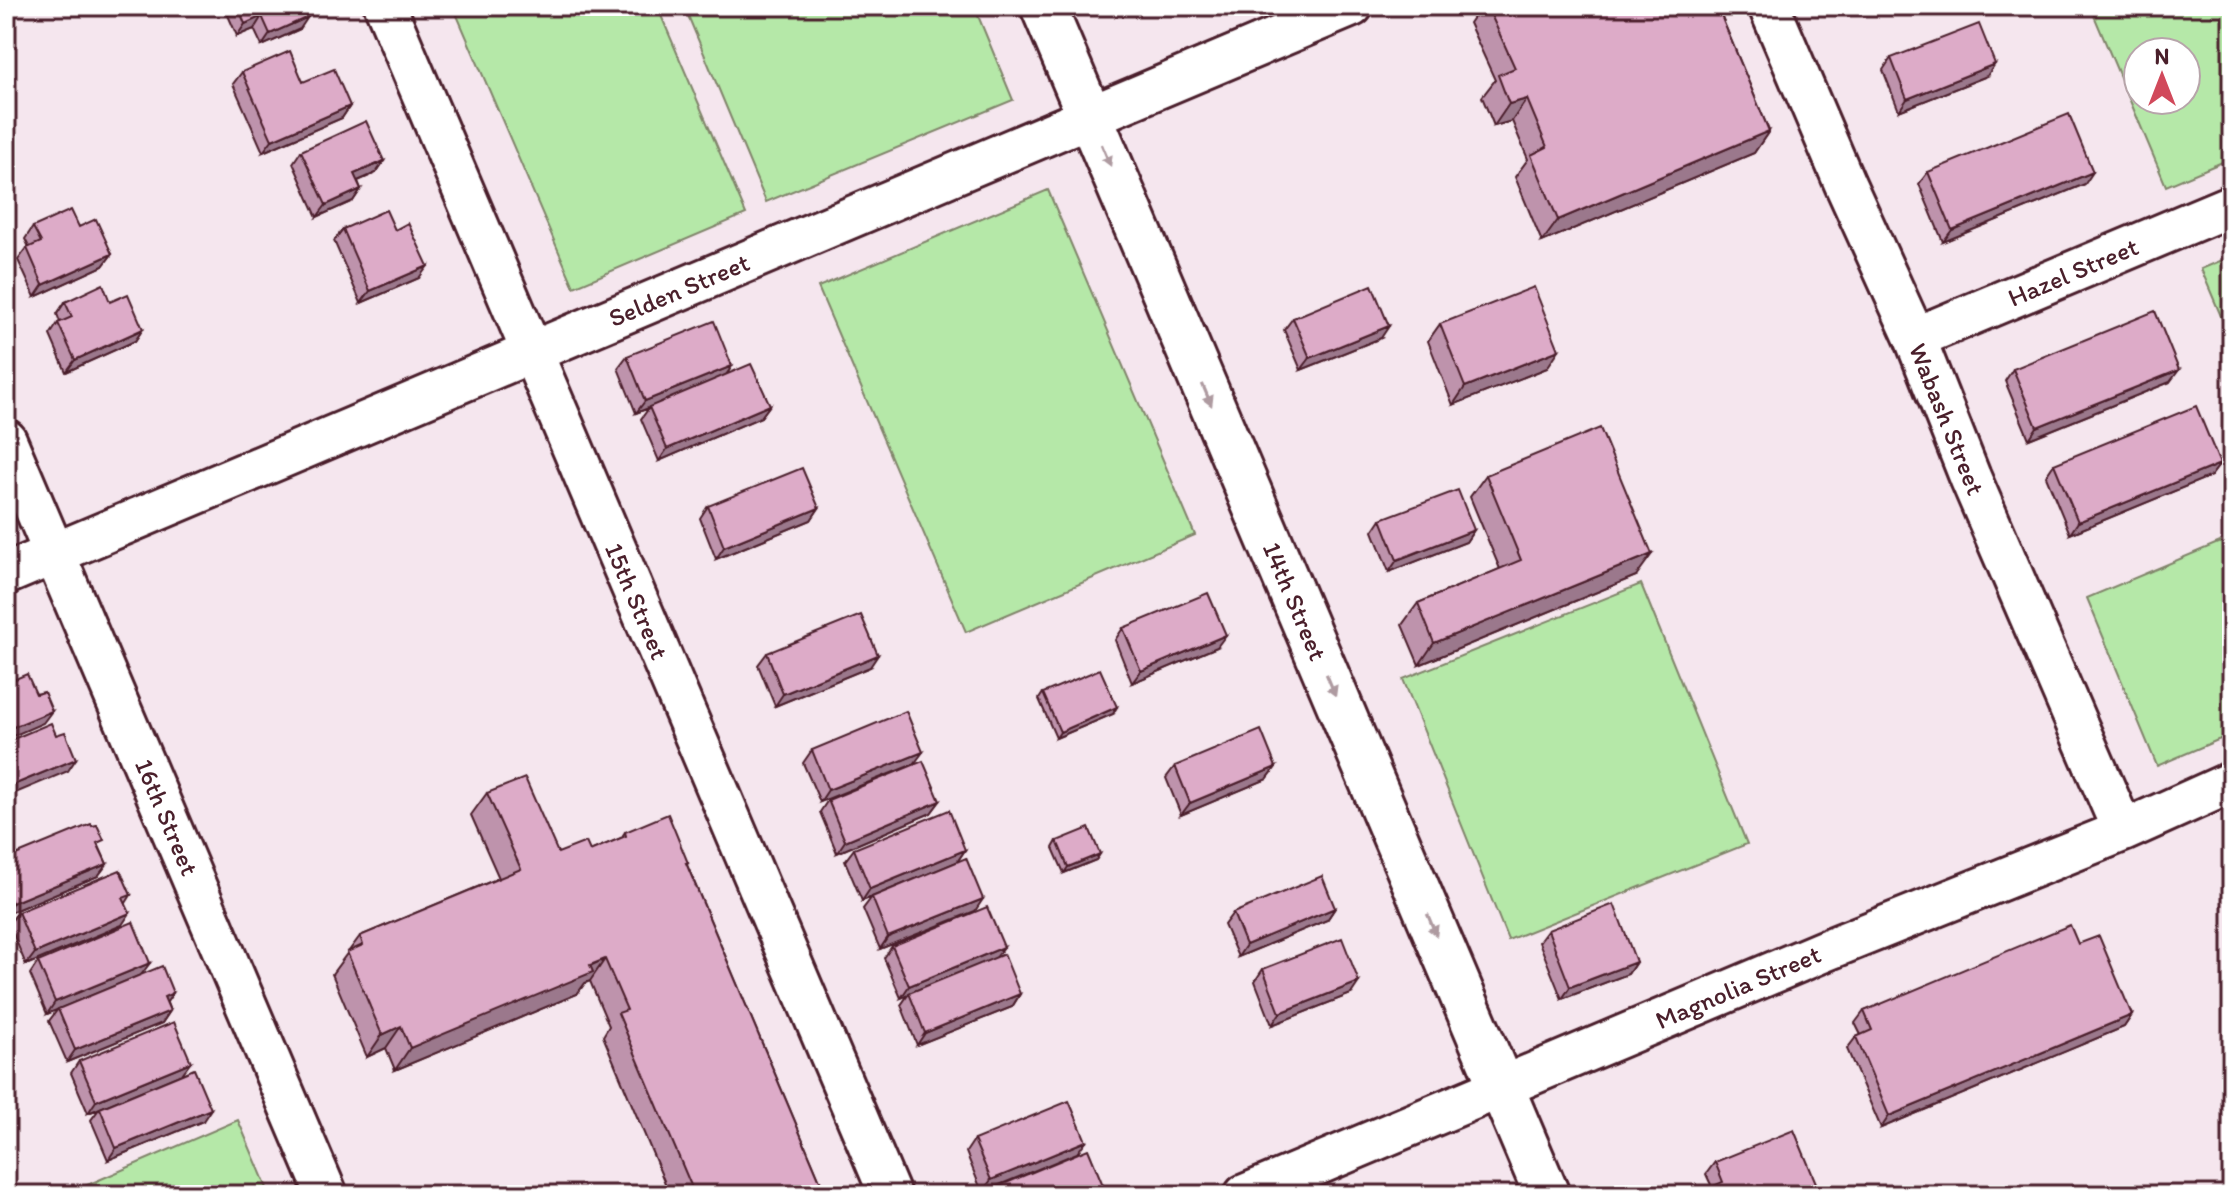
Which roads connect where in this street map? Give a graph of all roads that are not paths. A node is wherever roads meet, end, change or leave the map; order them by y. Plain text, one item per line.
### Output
1 (385, 6) edge
2 (1043, 6) edge
3 (1352, 6) edge
4 (1769, 6) edge
5 (1089, 116) junction
6 (2232, 205) edge
7 (1915, 338) junction
8 (532, 352) junction
9 (6, 440) edge
10 (54, 553) junction
11 (6, 574) edge
12 (2232, 782) edge
13 (2123, 831) junction
14 (1501, 1087) junction
15 (327, 1195) edge
16 (890, 1195) edge
17 (1245, 1195) edge
18 (1547, 1195) edge

1 - 8 street, 15th Street
2 - 5 street, 14th Street
3 - 5 street, Selden Street
4 - 7 street, Wabash Street
5 - 8 street, Selden Street
5 -> 14 street, 14th Street
6 - 7 street, Hazel Street
7 - 13 street, Wabash Street
8 - 10 street, Selden Street
8 - 16 street, 15th Street
9 - 10 street, 16th Street
10 - 11 street, Selden Street
10 - 15 street, 16th Street
12 - 13 street, Magnolia Street
13 - 14 street, Magnolia Street
14 - 17 street, Magnolia Street
14 - 18 street, 14th Street

